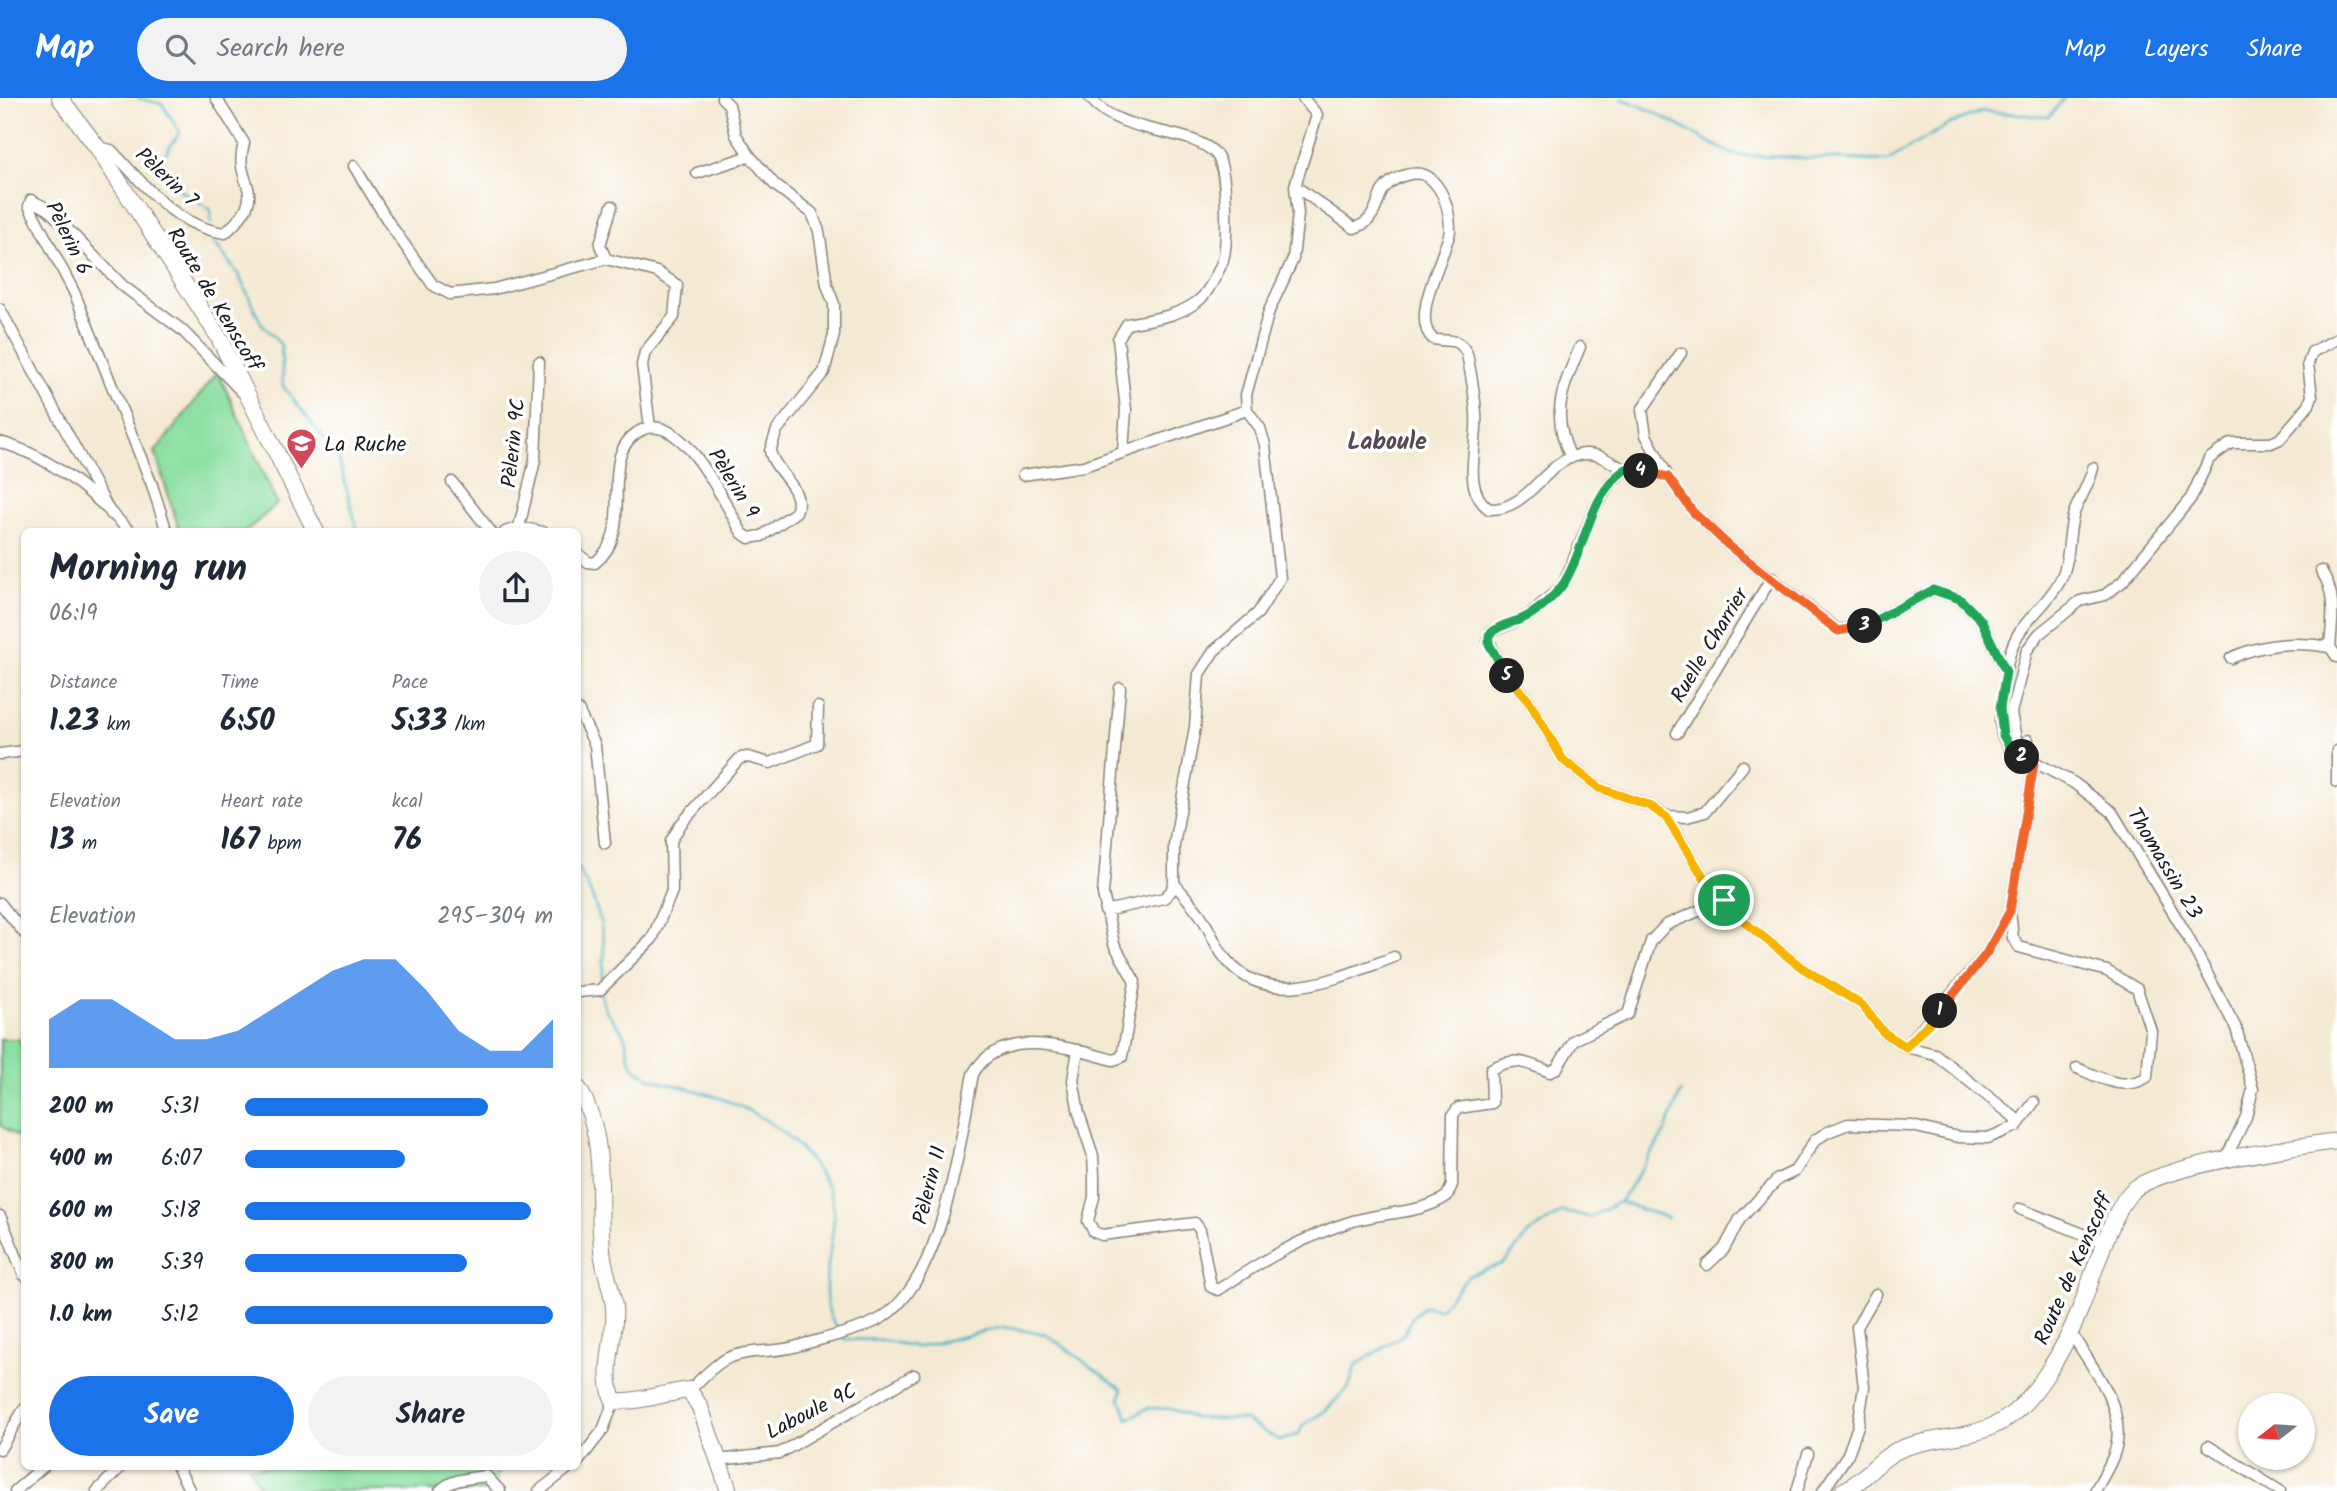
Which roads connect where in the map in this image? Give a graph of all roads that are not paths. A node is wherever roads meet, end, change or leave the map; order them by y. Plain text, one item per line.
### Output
1 (60, 98) edge
2 (216, 98) edge
3 (722, 98) edge
4 (1090, 98) edge
5 (1303, 98) edge
6 (97, 147) junction
7 (750, 156) junction
8 (354, 166) dead end
9 (697, 173) dead end
10 (1295, 186) junction
11 (611, 206) dead end
12 (606, 259) junction
13 (0, 309) edge
14 (2337, 339) edge
15 (1580, 347) dead end
16 (1681, 353) dead end
17 (539, 362) dead end
18 (251, 401) junction
19 (1247, 410) junction
20 (650, 427) junction
21 (0, 442) edge
22 (1123, 451) junction
23 (1571, 458) junction
24 (2093, 468) dead end
25 (1626, 469) junction
26 (1023, 475) dead end
27 (1668, 477) junction
28 (452, 482) dead end
29 (111, 514) junction
30 (519, 527) joint
31 (126, 528) edge
32 (166, 528) edge
33 (314, 528) edge
34 (488, 528) edge
35 (524, 528) edge
36 (581, 556) edge
37 (2321, 571) dead end
38 (1772, 577) junction
39 (2334, 652) edge
40 (2231, 657) dead end
41 (2006, 672) junction
42 (1120, 688) dead end
43 (818, 707) dead end
44 (581, 716) edge
45 (1677, 733) dead end
46 (2028, 740) dead end
47 (21, 751) edge
48 (2337, 751) edge
49 (0, 754) edge
50 (2019, 755) junction
51 (2034, 764) junction
52 (1743, 766) dead end
53 (2337, 782) edge
54 (1666, 817) junction
55 (605, 843) dead end
56 (1174, 883) junction
57 (1724, 900) junction
58 (0, 904) edge
59 (1105, 911) junction
60 (2010, 911) junction
61 (21, 929) edge
62 (1394, 957) dead end
63 (581, 992) edge
64 (1906, 1047) junction
65 (1077, 1050) junction
66 (2077, 1069) dead end
67 (581, 1093) edge
68 (2034, 1102) dead end
69 (2017, 1126) junction
70 (2337, 1141) edge
71 (2225, 1160) junction
72 (2020, 1209) dead end
73 (0, 1216) edge
74 (2106, 1243) junction
75 (1707, 1265) dead end
76 (21, 1268) edge
77 (1876, 1294) dead end
78 (2071, 1333) junction
79 (914, 1376) dead end
80 (689, 1390) junction
81 (614, 1401) junction
82 (21, 1414) edge
83 (2208, 1446) dead end
84 (0, 1449) edge
85 (1808, 1454) dead end
86 (581, 1458) edge
87 (718, 1460) junction
88 (39, 1470) edge
89 (118, 1470) edge
90 (179, 1470) edge
91 (566, 1470) edge
92 (1847, 1490) edge
93 (15, 1491) edge
94 (97, 1491) edge
95 (190, 1491) edge
96 (440, 1491) edge
97 (500, 1491) edge
98 (539, 1491) edge
99 (729, 1491) edge
100 (1797, 1491) edge
101 (1823, 1491) edge
102 (2095, 1491) edge
103 (2280, 1491) edge

1 - 6 main road, Route de Kenscoff
2 - 6 street, Pèlerin 7
3 - 7 street
4 - 22 street
5 - 10 street
6 - 18 main road, Route de Kenscoff
7 - 9 street
7 - 20 street, Pèlerin 9
8 - 12 street
10 - 19 street
10 - 23 street
11 - 12 street
12 - 20 street
13 - 29 street
14 - 50 street
15 - 23 street
16 - 27 street
17 - 30 street, Pèlerin 9C
18 - 32 street, Pèlerin 6
18 - 33 main road, Route de Kenscoff
19 - 22 street
19 - 56 street
20 - 36 street
21 - 29 street
22 - 26 street
23 - 25 street
24 - 41 street, Thomassin 23
25 - 27 street
25 - 54 street
27 - 38 street
28 - 34 street
29 - 31 street
30 - 35 street
37 - 39 street
38 - 41 street
38 - 45 street, Ruelle Charrier
39 - 40 street
41 - 50 street, Thomassin 23
42 - 59 street
43 - 63 street
44 - 55 street
46 - 50 street
47 - 49 street
48 - 53 street
50 - 51 street, Thomassin 23
51 - 60 street
51 - 71 street, Thomassin 23
52 - 54 street
54 - 57 street
56 - 59 street
56 - 62 street
57 - 64 street
57 - 65 street
58 - 61 street
59 - 65 street, Pèlerin 11
60 - 64 street
60 - 66 street
64 - 69 street
65 - 80 street, Pèlerin 11
67 - 81 main road
68 - 69 street
69 - 75 street
70 - 71 main road, Route de Kenscoff
71 - 74 main road, Route de Kenscoff
72 - 74 street
73 - 76 street
74 - 78 main road, Route de Kenscoff
77 - 101 street
78 - 92 main road, Route de Kenscoff
78 - 102 street
79 - 87 street, Laboule 9C
80 - 81 main road
80 - 87 main road
81 - 86 street
82 - 84 street
83 - 103 street
85 - 100 street
87 - 99 main road
88 - 93 street
89 - 94 street
90 - 95 street
91 - 98 street
96 - 97 street

